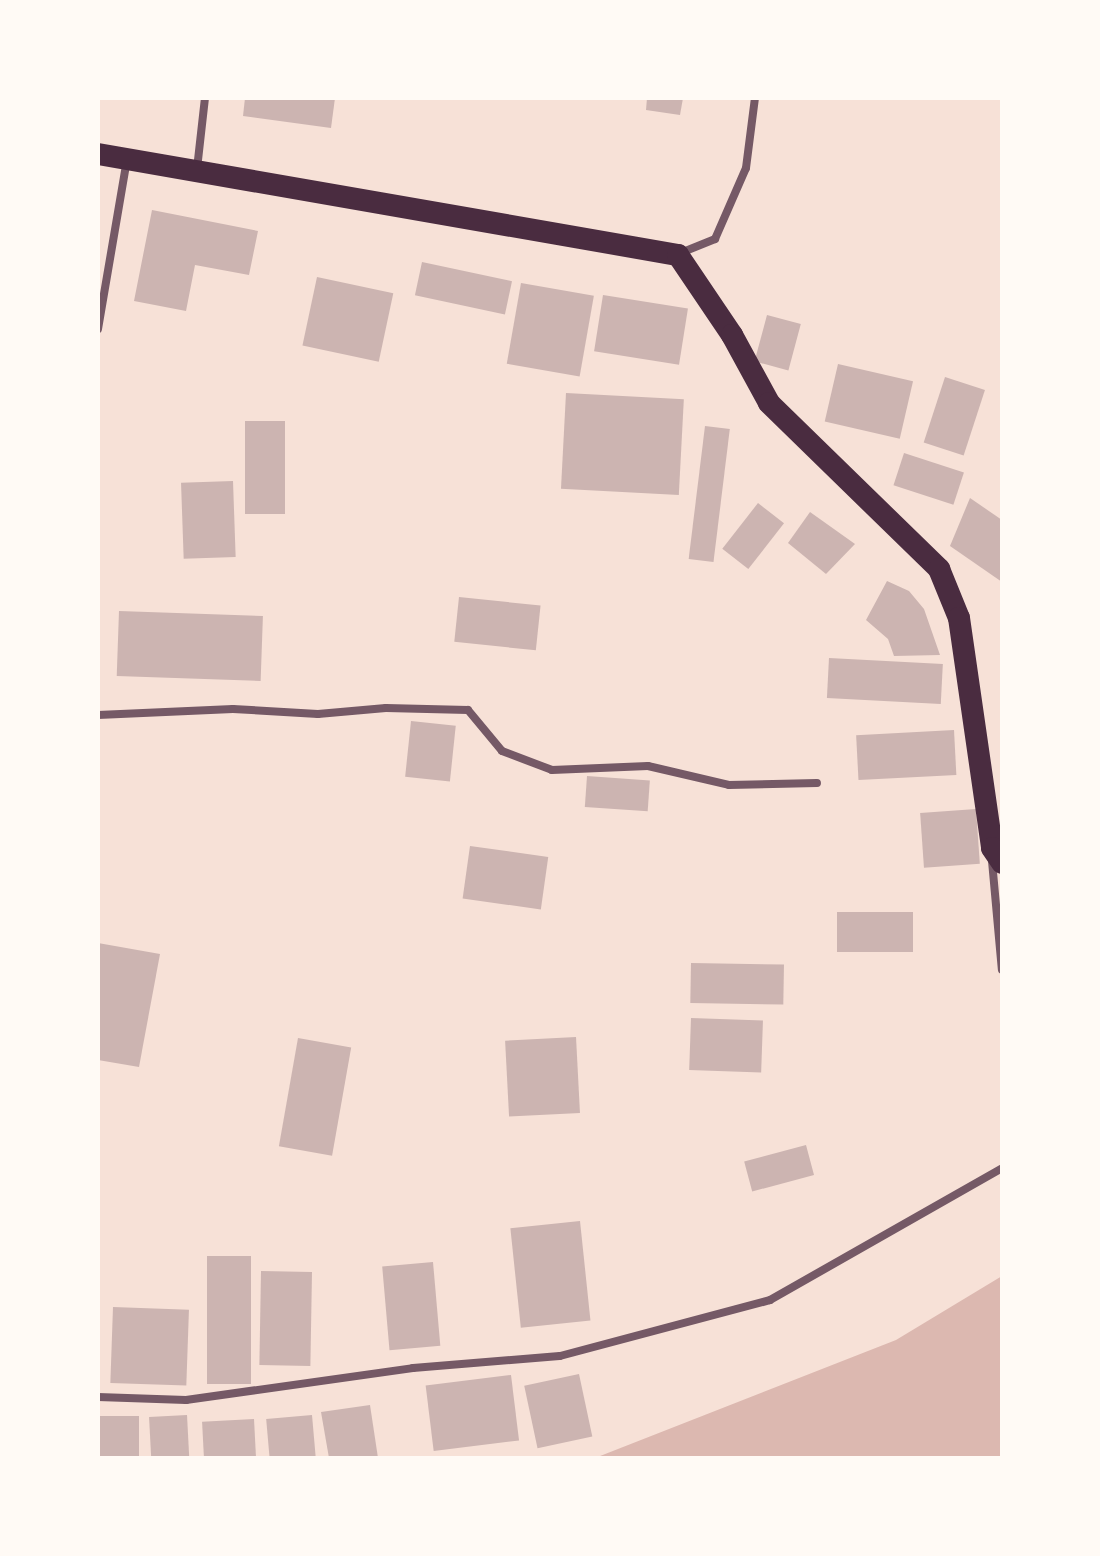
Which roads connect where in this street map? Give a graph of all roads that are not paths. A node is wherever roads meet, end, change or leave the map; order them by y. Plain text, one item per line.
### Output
1 (205, 98) edge
2 (755, 98) edge
3 (98, 154) edge
4 (127, 160) junction
5 (197, 174) junction
6 (678, 255) junction
7 (98, 329) edge
8 (98, 715) edge
9 (817, 783) dead end
10 (997, 856) edge
11 (1002, 970) edge
12 (1002, 1168) edge
13 (98, 1397) edge

1 - 5 street
2 - 6 street
3 - 4 highway
4 - 5 highway
4 - 7 street
5 - 6 highway
6 - 10 highway
8 - 9 street
10 - 11 street
12 - 13 street

